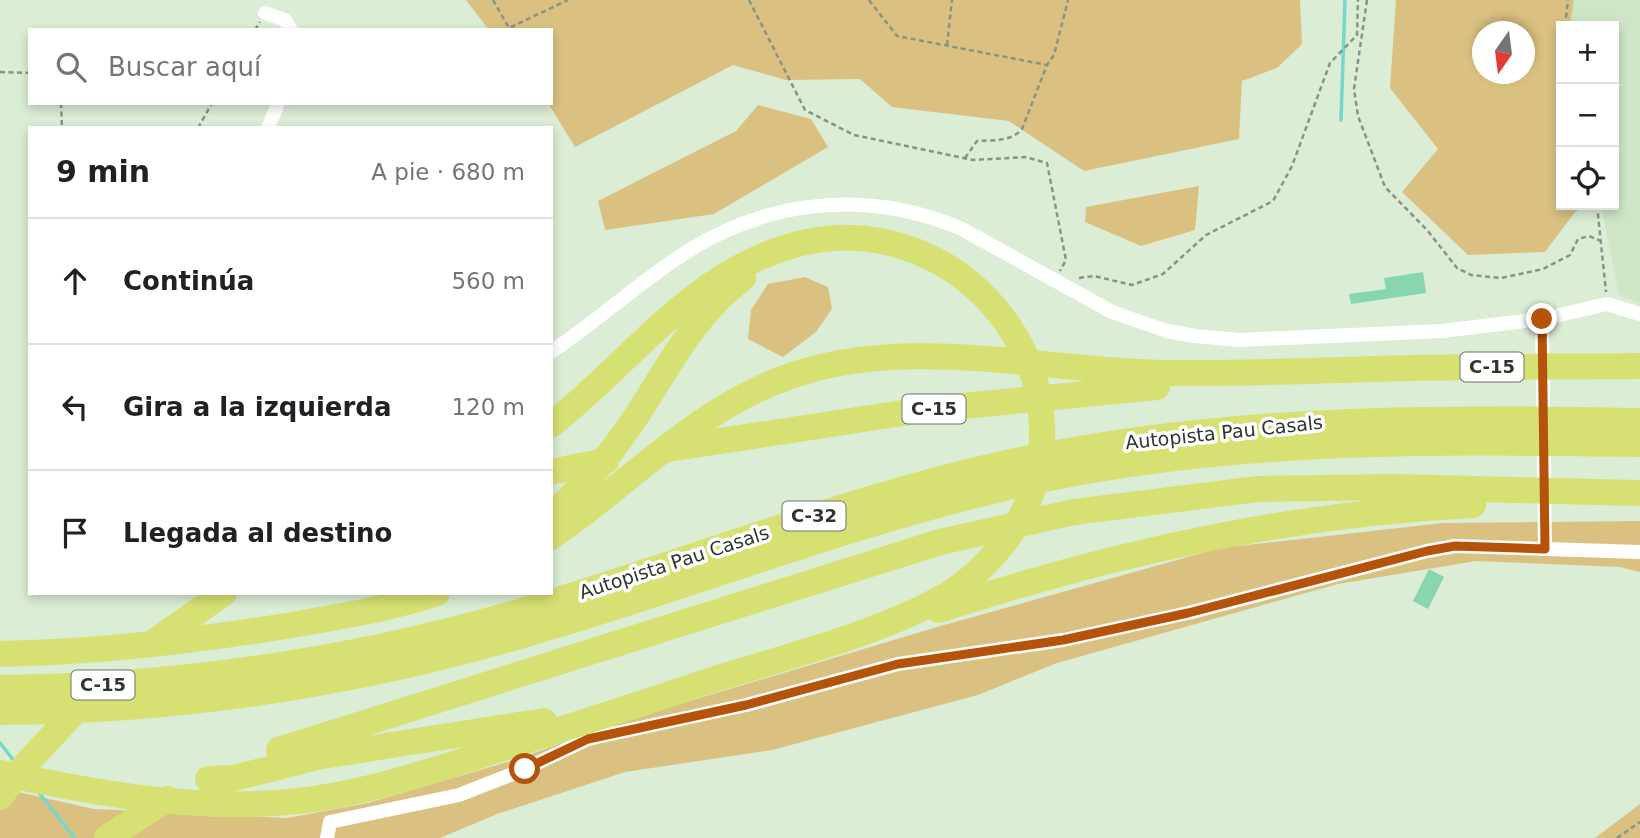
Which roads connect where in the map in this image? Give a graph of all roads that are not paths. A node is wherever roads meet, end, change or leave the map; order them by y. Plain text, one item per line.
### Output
1 (265, 13) dead end
2 (290, 28) edge
3 (277, 105) edge
4 (269, 126) edge
5 (1640, 314) edge
6 (1542, 319) junction
7 (1012, 337) junction
8 (553, 351) edge
9 (1640, 366) edge
10 (1266, 373) junction
11 (1640, 377) edge
12 (1179, 385) junction
13 (1640, 421) edge
14 (553, 423) edge
15 (1640, 444) edge
16 (553, 472) edge
17 (1640, 483) edge
18 (1393, 487) junction
19 (1640, 493) edge
20 (1640, 503) edge
21 (553, 513) edge
22 (553, 535) edge
23 (1545, 549) junction
24 (1640, 552) edge
25 (986, 557) junction
26 (221, 595) edge
27 (400, 595) edge
28 (430, 595) edge
29 (236, 634) junction
30 (803, 650) junction
31 (0, 654) edge
32 (0, 688) edge
33 (0, 712) edge
34 (19, 777) edge
35 (196, 784) junction
36 (0, 797) edge
37 (107, 838) edge
38 (327, 838) edge

1 - 2 street
3 - 4 street
5 - 6 street
6 - 8 street
6 - 23 street
7 - 14 highway
7 - 21 highway
7 - 25 highway
9 - 10 highway, C-15
10 - 12 highway, C-15
10 - 22 highway
11 - 12 highway
12 - 16 highway, C-15
13 - 32 highway, Autopista Pau Casals / C-32
15 - 33 highway, Autopista Pau Casals / C-32
17 - 18 highway
18 - 19 highway
18 - 35 highway
20 - 30 highway
23 - 24 street
23 - 38 street
25 - 30 highway
25 - 35 highway
26 - 36 highway, C-15
27 - 29 highway
28 - 29 highway
29 - 31 highway
30 - 34 highway
35 - 37 highway

